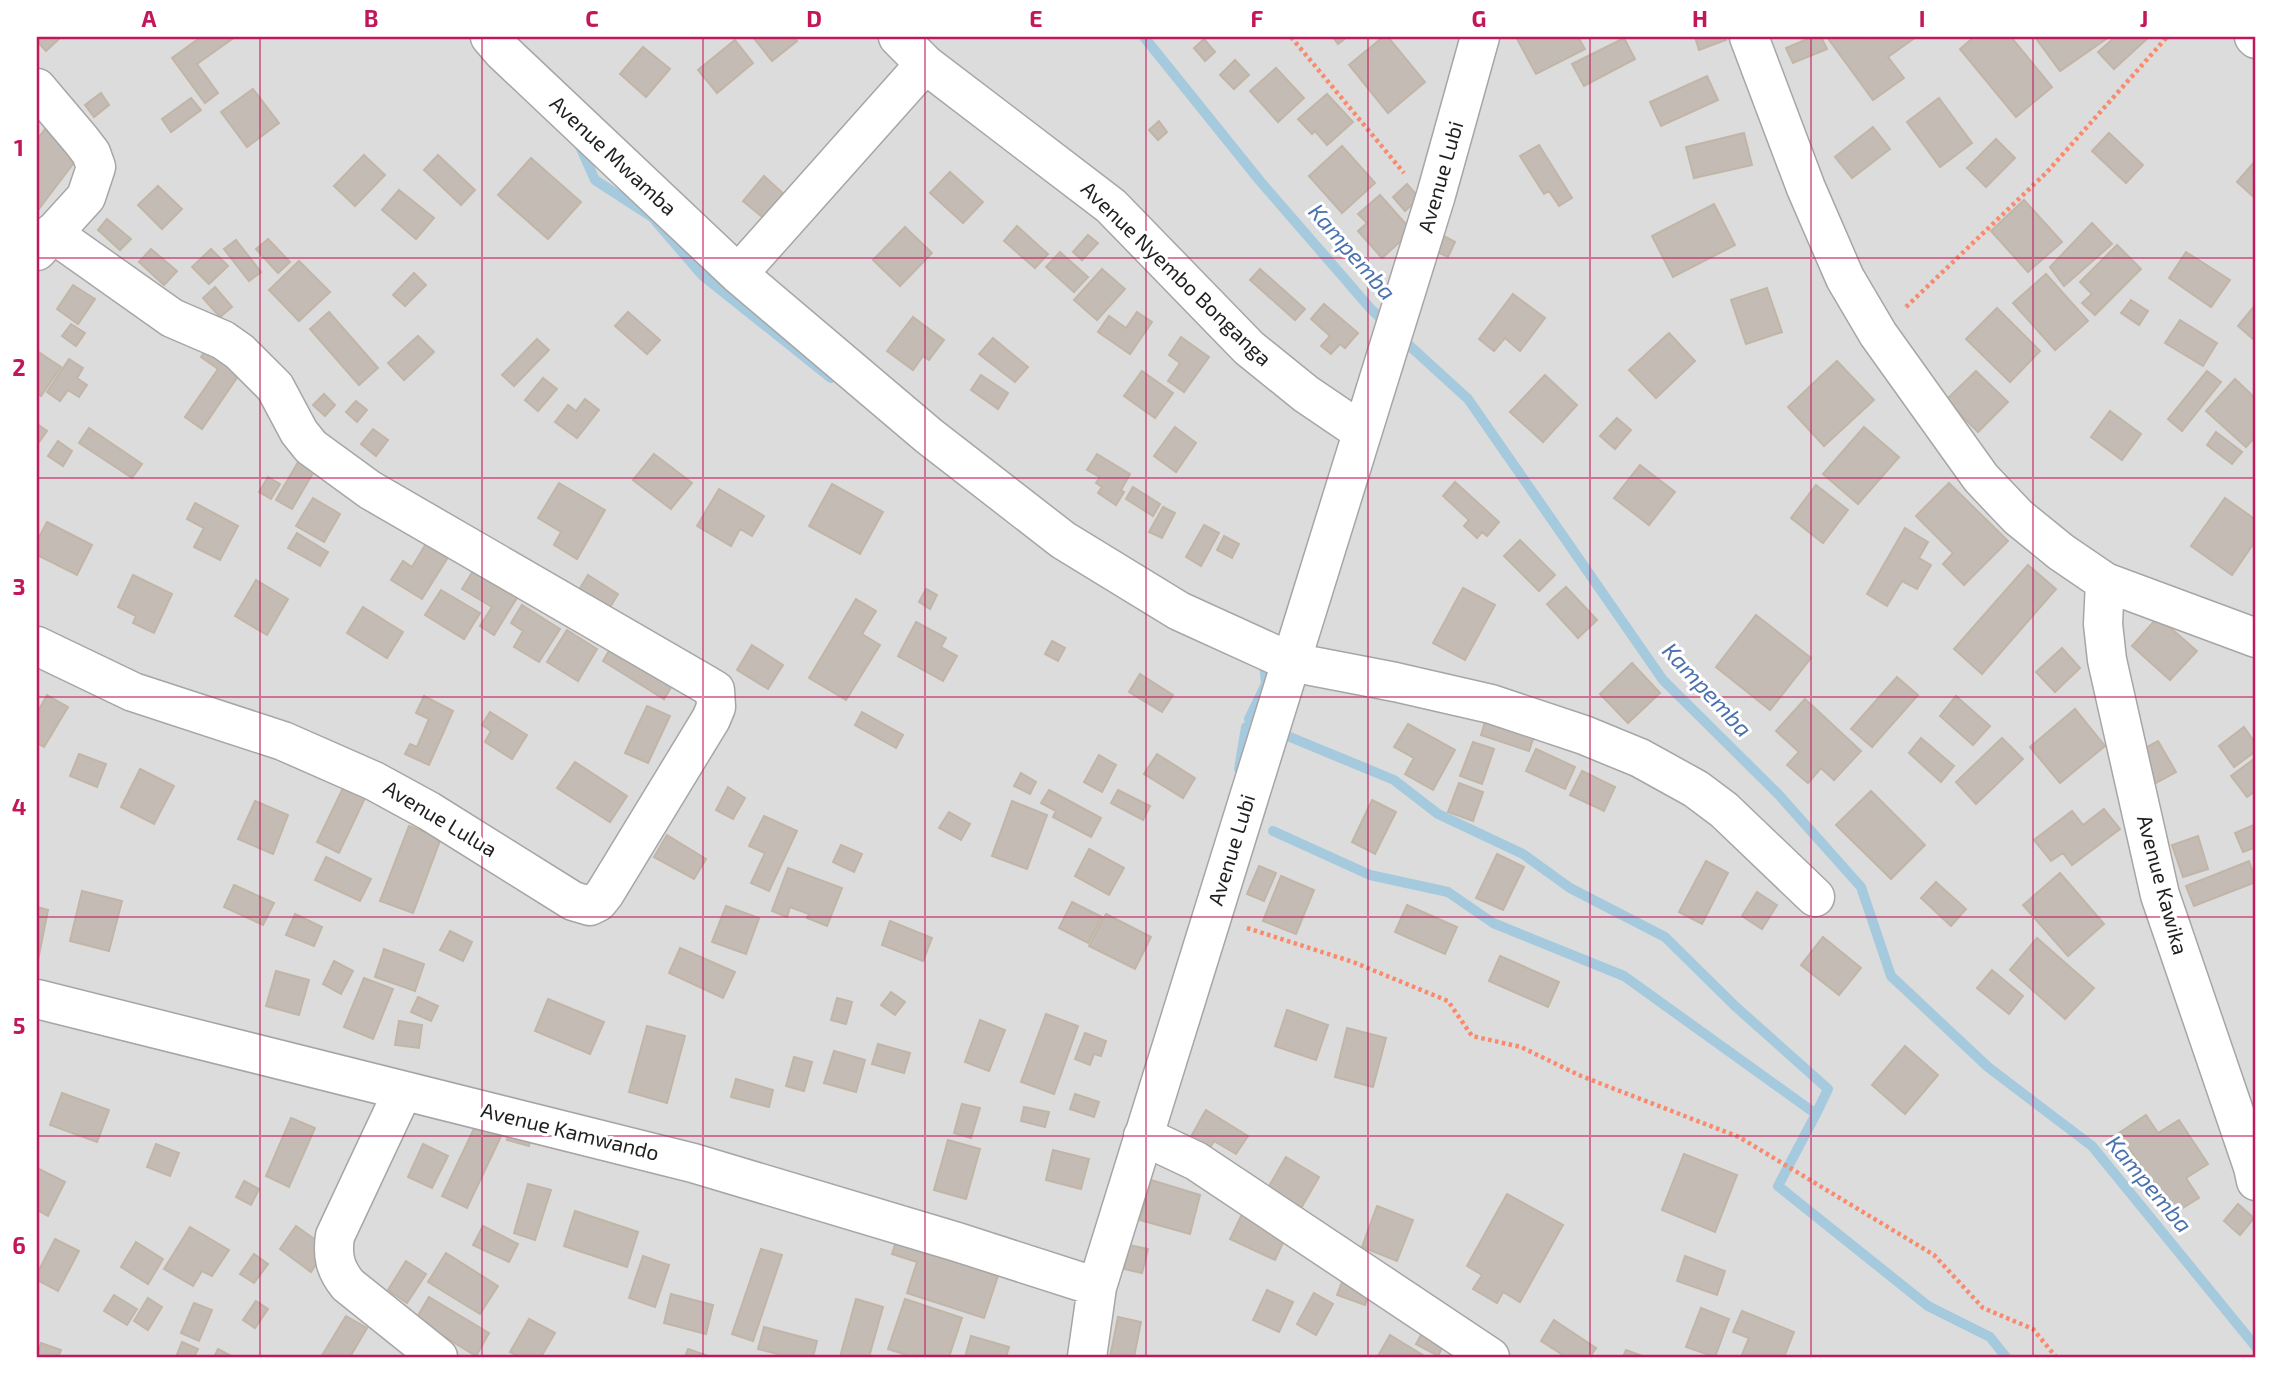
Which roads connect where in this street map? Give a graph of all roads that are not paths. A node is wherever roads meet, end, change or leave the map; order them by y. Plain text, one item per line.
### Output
1 (490, 37) edge
2 (898, 37) edge
3 (1480, 37) edge
4 (1749, 37) edge
5 (925, 64) junction
6 (37, 88) edge
7 (44, 242) edge
8 (738, 274) junction
9 (1362, 432) junction
10 (2105, 582) junction
11 (2256, 638) edge
12 (37, 646) edge
13 (1291, 662) junction
14 (1815, 897) dead end
15 (37, 999) edge
16 (403, 1091) junction
17 (1143, 1136) junction
18 (2256, 1181) edge
19 (1097, 1287) junction
20 (438, 1357) edge
21 (1087, 1357) edge
22 (1490, 1357) edge

1 - 8 street, Avenue Mwamba
2 - 5 street, Avenue Nyembo Bonganga
3 - 9 street, Avenue Lubi
4 - 10 street
5 - 8 street
5 - 9 street, Avenue Nyembo Bonganga
6 - 7 street
7 - 12 street, Avenue Lulua
8 - 13 street, Avenue Mwamba
9 - 13 street, Avenue Lubi
10 - 11 street
10 - 18 street, Avenue Kawika
13 - 14 street, Avenue Mwamba
13 - 17 street, Avenue Lubi
15 - 16 street, Avenue Kamwando
16 - 19 street, Avenue Kamwando
16 - 20 street
17 - 19 street, Avenue Lubi
17 - 22 street
19 - 21 street, Avenue Lubi

